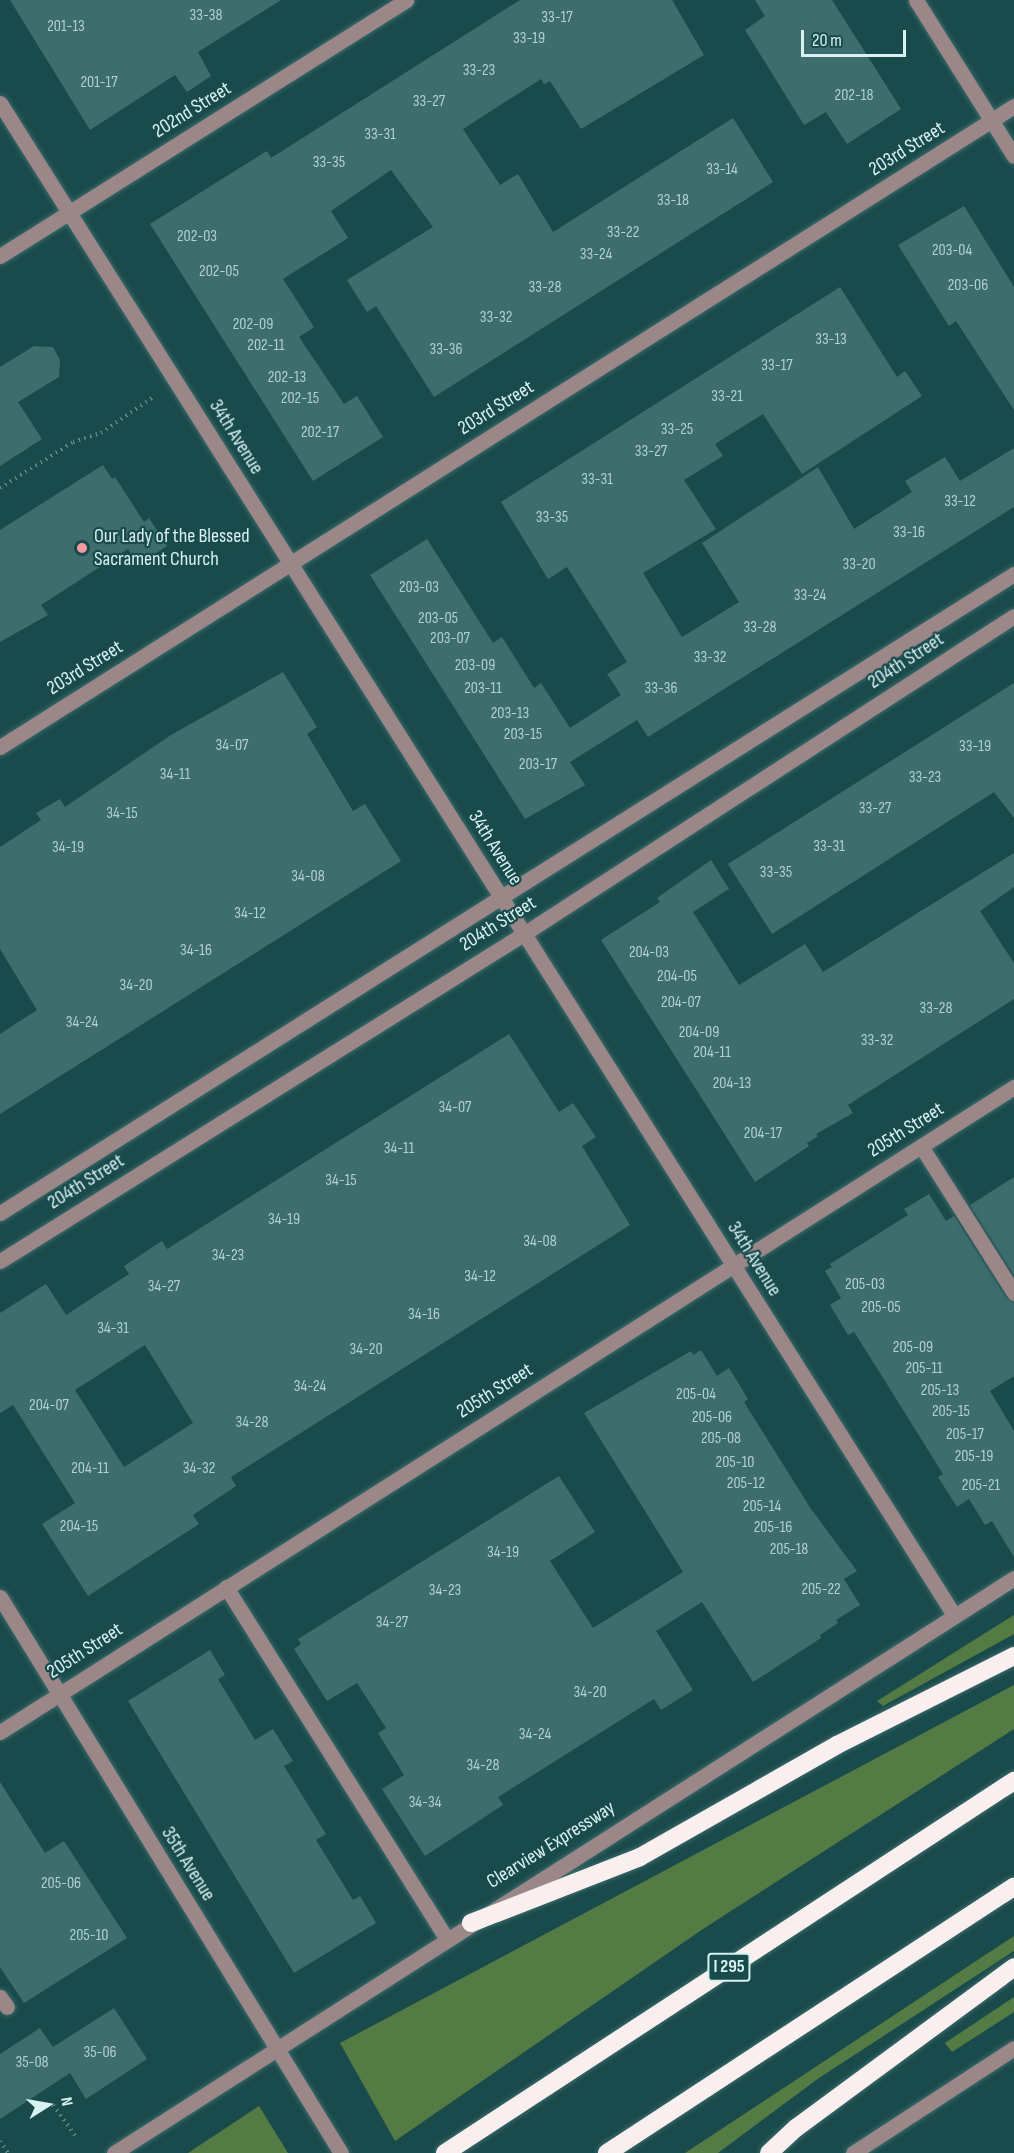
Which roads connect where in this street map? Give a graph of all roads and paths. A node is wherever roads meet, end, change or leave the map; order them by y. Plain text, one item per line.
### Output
1 (406, 0) edge
2 (915, 0) edge
3 (0, 103) edge
4 (1014, 106) edge
5 (992, 120) junction
6 (1014, 156) edge
7 (69, 213) junction
8 (0, 256) edge
9 (152, 398) dead end
10 (0, 488) edge
11 (291, 563) junction
12 (1014, 574) edge
13 (1014, 616) edge
14 (0, 747) edge
15 (502, 900) junction
16 (522, 935) junction
17 (1014, 1087) edge
18 (921, 1146) junction
19 (0, 1213) edge
20 (0, 1261) edge
21 (733, 1264) junction
22 (1014, 1293) edge
23 (1014, 1578) edge
24 (226, 1587) junction
25 (0, 1597) edge
26 (954, 1615) junction
27 (1014, 1656) edge
28 (59, 1693) junction
29 (0, 1732) edge
30 (1014, 1781) edge
31 (1014, 1887) edge
32 (471, 1923) junction
33 (447, 1939) junction
34 (1014, 1967) edge
35 (276, 2047) junction
36 (1014, 2048) edge
37 (53, 2105) dead end
38 (76, 2137) dead end
39 (0, 2141) edge
40 (8, 2153) edge
41 (114, 2153) edge
42 (341, 2153) edge
43 (445, 2153) edge
44 (607, 2153) edge
45 (769, 2153) edge
46 (853, 2153) edge

1 - 7 street, 202nd Street
2 - 5 street
3 - 7 street, 34th Avenue
4 - 5 street, 203rd Street
5 - 6 street
5 - 11 street, 203rd Street
7 - 8 street, 202nd Street
7 - 11 street, 34th Avenue
9 - 10 path
11 - 14 street, 203rd Street
11 - 15 street, 34th Avenue
12 - 15 street, 204th Street
13 - 16 street, 204th Street
15 - 16 street, 34th Avenue
15 - 19 street, 204th Street
16 - 20 street, 204th Street
16 - 21 street, 34th Avenue
17 - 18 street, 205th Street
18 - 21 street, 205th Street
18 - 22 street
21 - 24 street, 205th Street
21 - 26 street, 34th Avenue
23 - 26 street, Clearview Expressway
24 - 28 street, 205th Street
24 - 33 street
25 - 28 street, 35th Avenue
26 - 32 street, Clearview Expressway
27 - 32 highway
28 - 29 street, 205th Street
28 - 35 street, 35th Avenue
30 - 43 highway, I 295
31 - 44 highway
32 - 33 street, Clearview Expressway
33 - 35 street, Clearview Expressway
34 - 45 highway
35 - 41 street, Clearview Expressway
35 - 42 street, 35th Avenue
36 - 46 street
37 - 38 path
39 - 40 path

